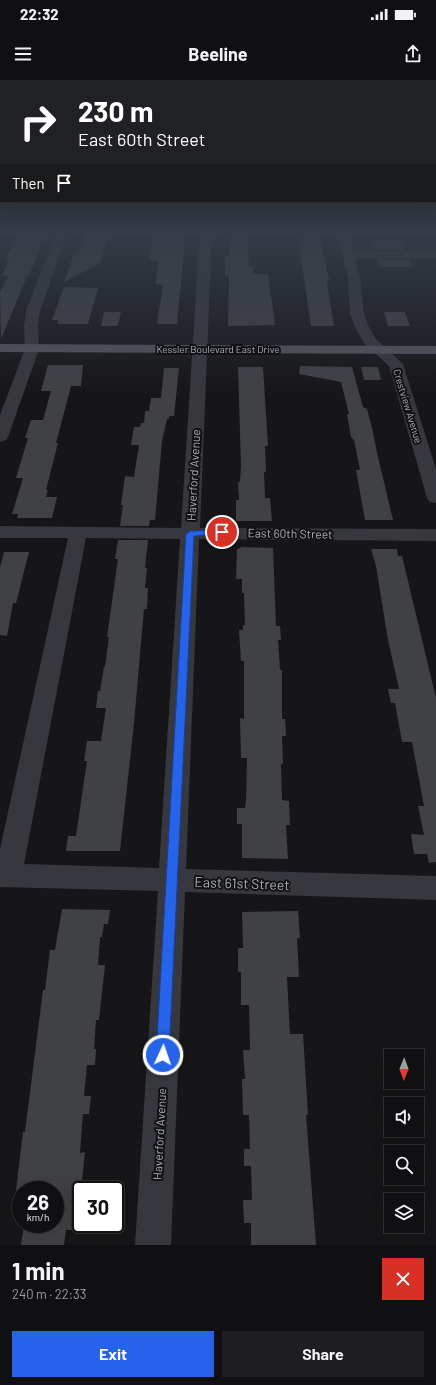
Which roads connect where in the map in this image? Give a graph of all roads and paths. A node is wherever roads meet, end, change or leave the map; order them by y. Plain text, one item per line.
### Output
1 (44, 285) edge
2 (203, 285) edge
3 (355, 285) edge
4 (0, 348) edge
5 (32, 348) junction
6 (200, 349) junction
7 (381, 350) junction
8 (436, 350) edge
9 (0, 437) edge
10 (436, 498) edge
11 (0, 532) edge
12 (78, 533) junction
13 (190, 534) junction
14 (436, 535) edge
15 (4, 875) edge
16 (172, 881) junction
17 (436, 888) edge
18 (153, 1245) edge

1 - 5 street
2 - 6 street, Haverford Avenue
3 - 7 street, Crestview Avenue
4 - 5 main road, Kessler Boulevard East Drive
5 - 6 main road, Kessler Boulevard East Drive
5 - 9 street
6 - 7 main road, Kessler Boulevard East Drive
6 - 13 street, Haverford Avenue
7 - 8 main road, Kessler Boulevard East Drive
7 - 10 street, Crestview Avenue
11 - 12 street, East 60th Street
12 - 13 street, East 60th Street
12 - 15 street
13 - 14 street, East 60th Street
13 - 16 street, Haverford Avenue
15 - 16 street, East 61st Street
16 - 17 street, East 61st Street
16 - 18 street, Haverford Avenue

